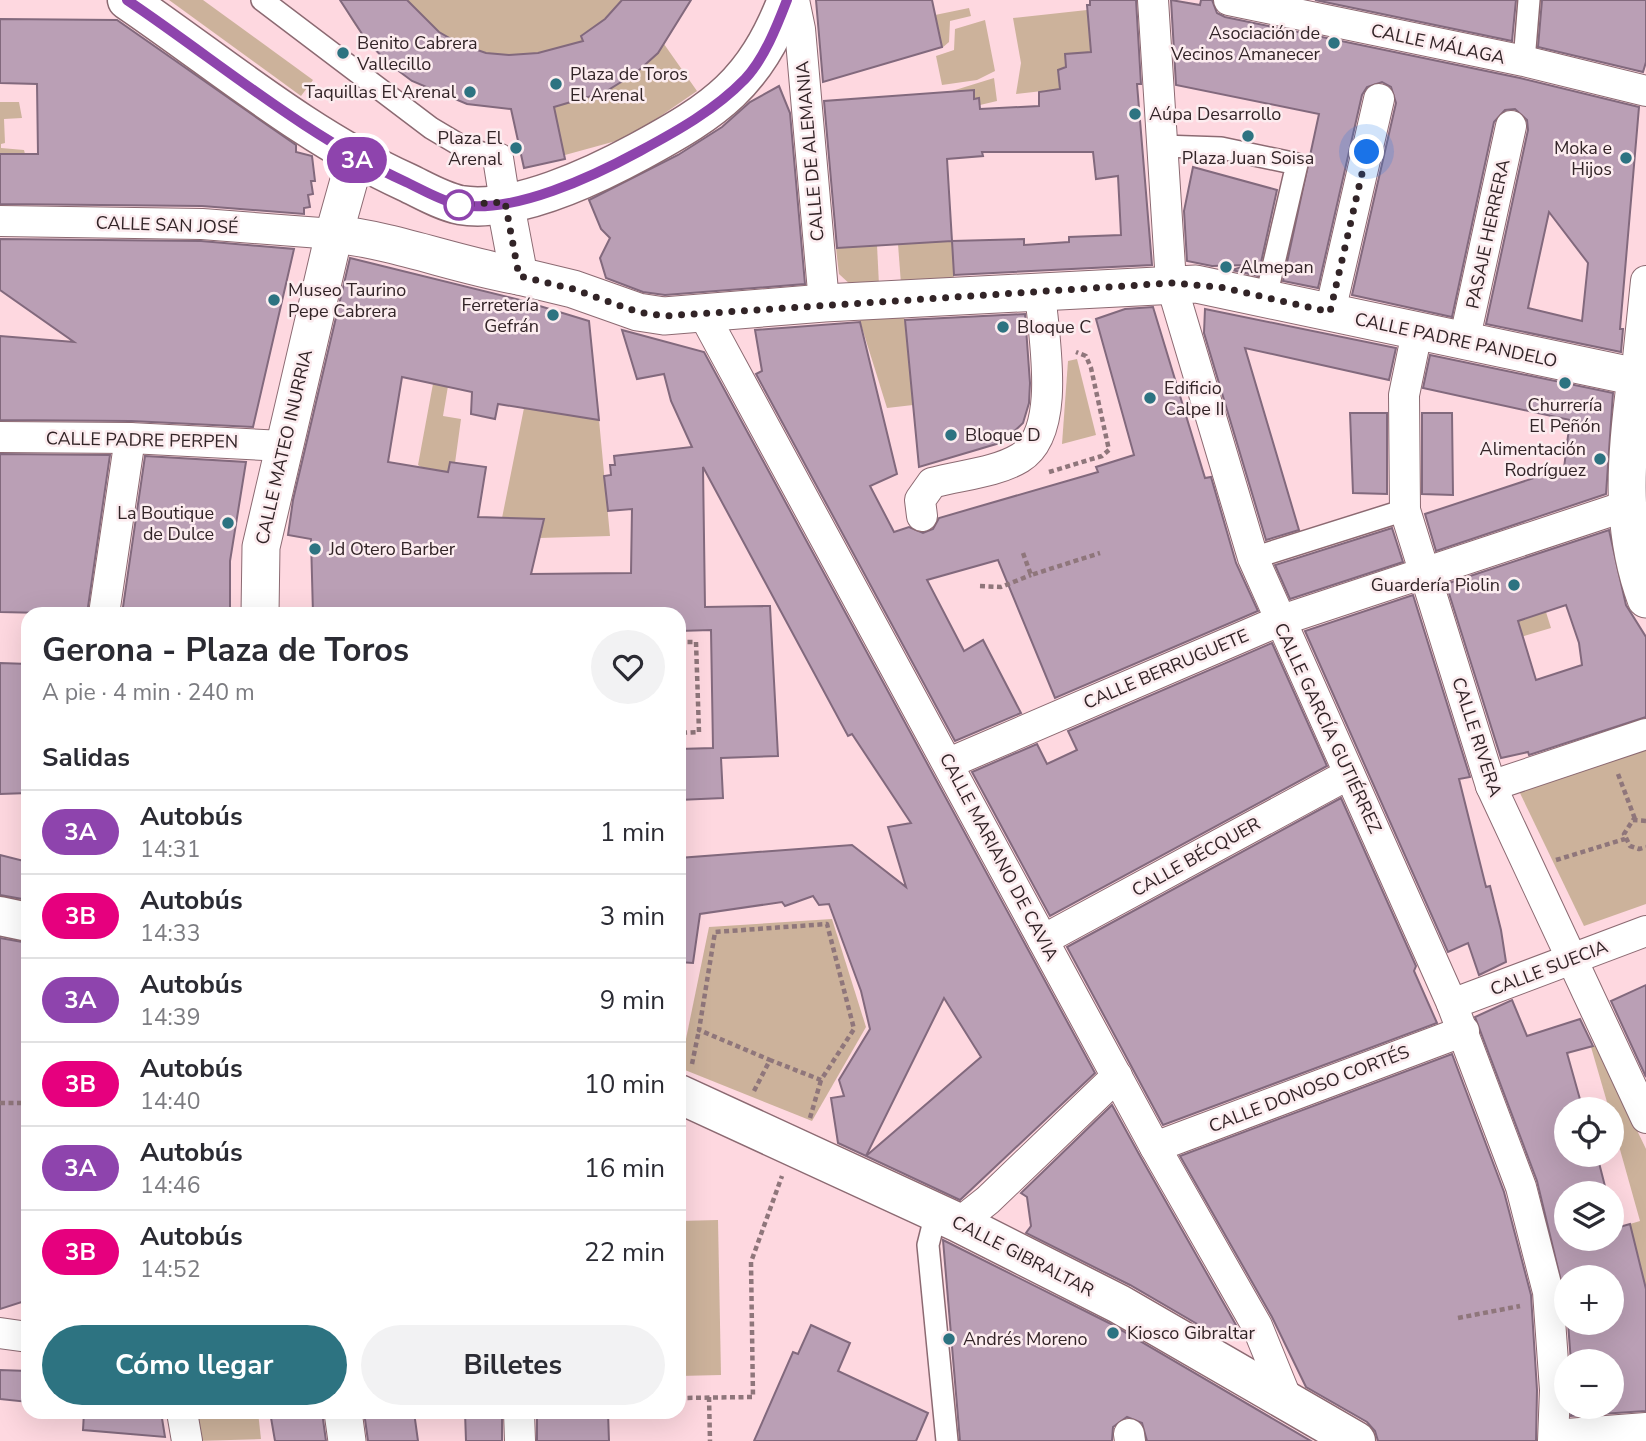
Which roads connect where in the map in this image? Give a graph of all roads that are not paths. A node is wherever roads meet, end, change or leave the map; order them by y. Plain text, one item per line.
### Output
1 (262, 0) edge
2 (787, 0) edge
3 (794, 0) edge
4 (1153, 0) edge
5 (1229, 0) edge
6 (1529, 0) edge
7 (142, 6) edge
8 (1524, 61) junction
9 (1646, 90) edge
10 (1379, 99) dead end
11 (1511, 126) dead end
12 (1162, 146) junction
13 (498, 158) joint
14 (355, 159) junction
15 (505, 202) junction
16 (0, 221) edge
17 (334, 234) junction
18 (519, 276) junction
19 (1646, 281) edge
20 (1171, 283) junction
21 (1040, 290) junction
22 (1266, 297) junction
23 (824, 303) junction
24 (1330, 312) junction
25 (704, 315) junction
26 (1417, 332) junction
27 (1464, 342) junction
28 (1641, 378) edge
29 (0, 437) edge
30 (130, 438) junction
31 (283, 446) junction
32 (1626, 506) junction
33 (1405, 510) junction
34 (922, 516) dead end
35 (1253, 558) junction
36 (1425, 572) junction
37 (1646, 599) edge
38 (105, 607) edge
39 (260, 607) edge
40 (1279, 621) junction
41 (1646, 734) edge
42 (949, 763) junction
43 (1349, 774) junction
44 (1491, 786) junction
45 (0, 916) edge
46 (21, 920) edge
47 (1646, 930) edge
48 (1044, 940) junction
49 (1572, 959) junction
50 (1452, 1004) junction
51 (1464, 1031) junction
52 (1117, 1076) junction
53 (686, 1097) edge
54 (1644, 1110) edge
55 (1155, 1147) junction
56 (947, 1218) junction
57 (0, 1333) edge
58 (21, 1335) edge
59 (1288, 1402) junction
60 (184, 1419) edge
61 (344, 1419) edge
62 (519, 1419) edge
63 (1646, 1428) edge
64 (1554, 1438) edge
65 (187, 1441) edge
66 (347, 1441) edge
67 (520, 1441) edge
68 (947, 1441) edge
69 (1356, 1441) edge

1 - 13 street
2 - 15 main road
3 - 23 street, CALLE DE ALEMANIA
4 - 12 street, CALLE GARCÍA GUTIÉRREZ
5 - 8 street, CALLE MÁLAGA
6 - 8 street
7 - 14 main road
8 - 9 street, CALLE MÁLAGA
10 - 24 street
11 - 27 street, PASAJE HERRERA
12 - 20 street, CALLE GARCÍA GUTIÉRREZ
12 - 22 street
13 - 15 street
14 - 15 main road
14 - 17 street, CALLE MATEO INURRIA
15 - 18 street
16 - 17 street, CALLE SAN JOSÉ
17 - 18 street, CALLE PADRE PANDELO
17 - 31 street, CALLE MATEO INURRIA
18 - 25 street, CALLE PADRE PANDELO
19 - 28 street
20 - 21 street, CALLE PADRE PANDELO
20 - 22 street, CALLE PADRE PANDELO
20 - 35 street, CALLE GARCÍA GUTIÉRREZ
21 - 23 street, CALLE PADRE PANDELO
21 - 34 street
22 - 24 street, CALLE PADRE PANDELO
23 - 25 street, CALLE PADRE PANDELO
24 - 26 street, CALLE PADRE PANDELO
25 - 42 street, CALLE MARIANO DE CAVIA
26 - 27 street, CALLE PADRE PANDELO
26 - 33 street, CALLE RIVERA
27 - 28 street, CALLE PADRE PANDELO
28 - 32 street
29 - 30 street, CALLE PADRE PERPEN
30 - 31 street, CALLE PADRE PERPEN
30 - 38 street
31 - 39 street, CALLE MATEO INURRIA
32 - 36 street, CALLE BERRUGUETE
32 - 37 street
33 - 35 street
33 - 36 street, CALLE RIVERA
35 - 40 street, CALLE GARCÍA GUTIÉRREZ
36 - 40 street, CALLE BERRUGUETE
36 - 44 street, CALLE RIVERA
40 - 42 street, CALLE BERRUGUETE
40 - 43 street, CALLE GARCÍA GUTIÉRREZ
41 - 44 street
42 - 48 street, CALLE MARIANO DE CAVIA
43 - 48 street, CALLE BÉCQUER
43 - 50 street, CALLE GARCÍA GUTIÉRREZ
44 - 49 street, CALLE RIVERA
45 - 46 main road
47 - 49 street, CALLE SUECIA
48 - 52 street, CALLE MARIANO DE CAVIA
49 - 50 street, CALLE SUECIA
49 - 54 street, CALLE RIVERA
50 - 51 street, CALLE GARCÍA GUTIÉRREZ
51 - 55 street, CALLE DONOSO CORTÉS
51 - 64 street, CALLE GARCÍA GUTIÉRREZ
52 - 55 street, CALLE MARIANO DE CAVIA
52 - 56 street
53 - 56 main road, CALLE GIBRALTAR
55 - 59 street, CALLE MARIANO DE CAVIA
56 - 59 main road, CALLE GIBRALTAR
56 - 68 street
57 - 58 street
59 - 69 main road, CALLE GIBRALTAR
60 - 65 street
61 - 66 street
62 - 67 street
63 - 64 street

